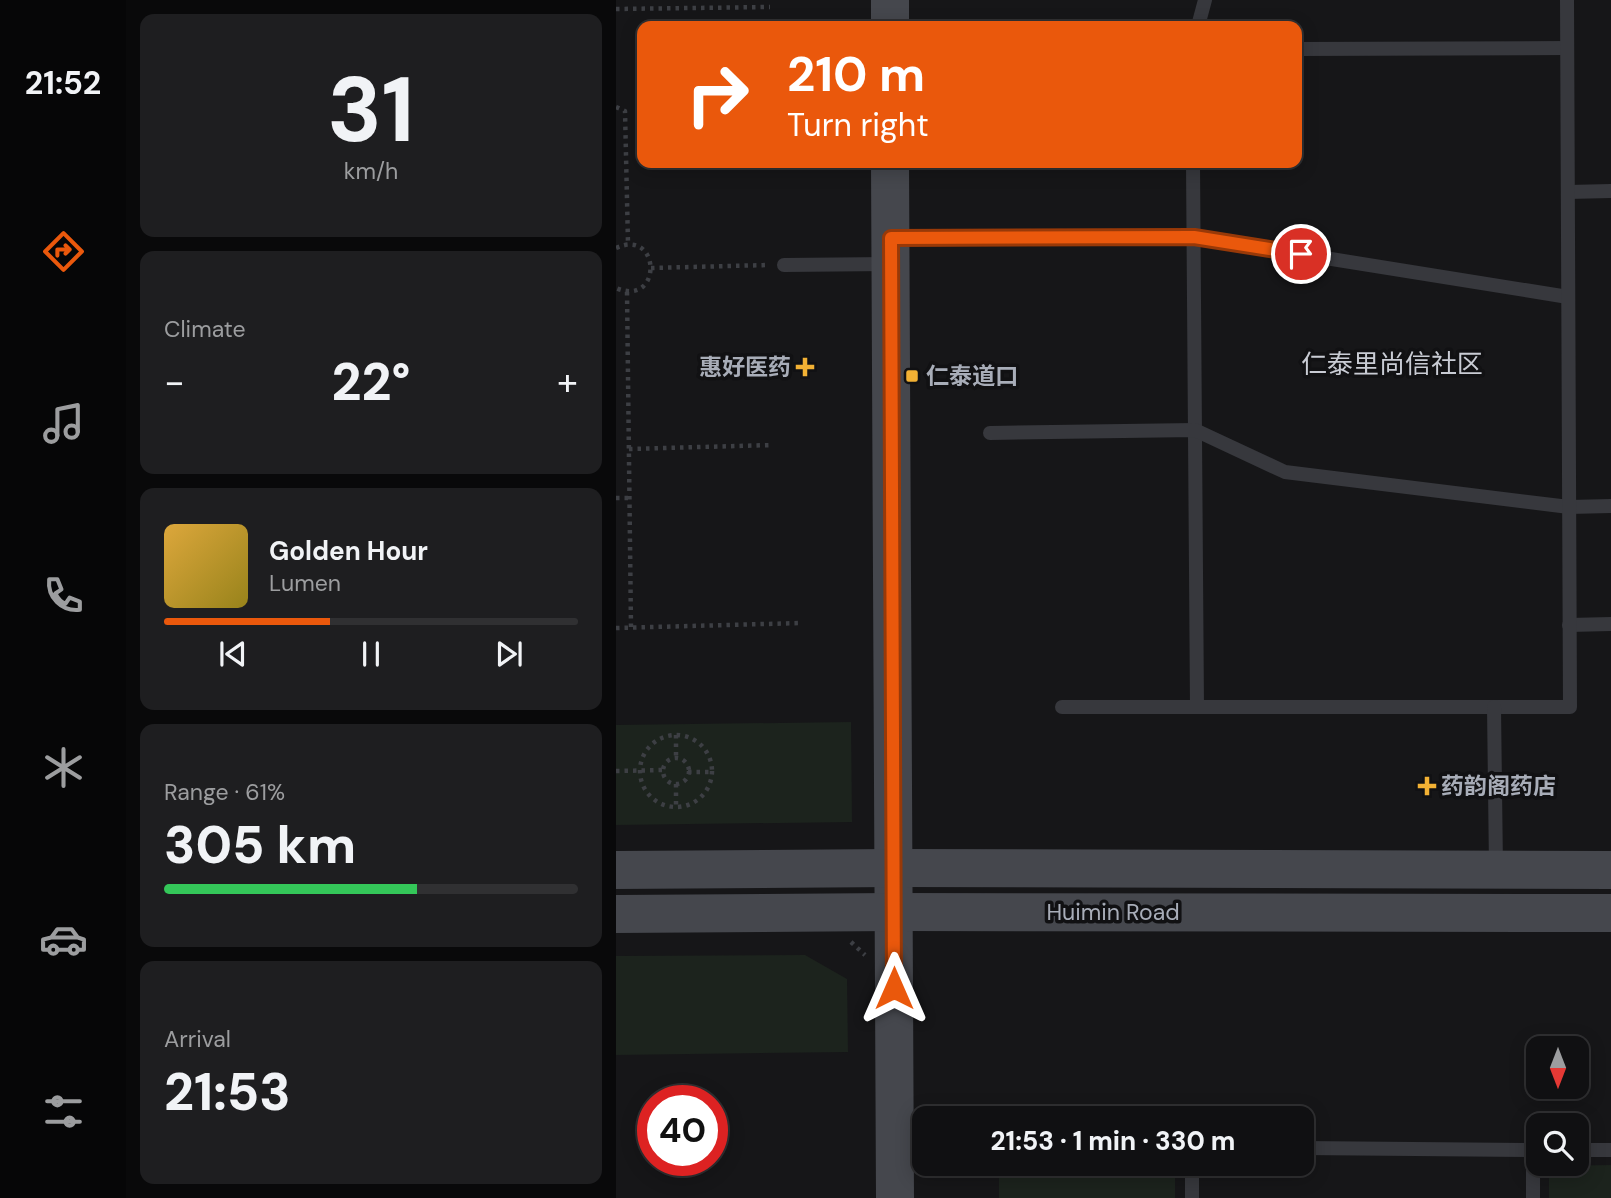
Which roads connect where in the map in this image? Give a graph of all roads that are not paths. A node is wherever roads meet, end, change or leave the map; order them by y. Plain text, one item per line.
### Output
1 (890, 0) edge
2 (1205, 0) edge
3 (1567, 0) edge
4 (890, 21) edge
5 (1199, 21) edge
6 (1567, 48) junction
7 (1302, 49) edge
8 (890, 168) edge
9 (1193, 168) edge
10 (1611, 191) edge
11 (1568, 192) junction
12 (1194, 237) junction
13 (891, 251) junction
14 (783, 265) road end
15 (1568, 297) junction
16 (1195, 430) junction
17 (990, 433) dead end
18 (1611, 506) edge
19 (1569, 508) junction
20 (1611, 624) edge
21 (1569, 625) junction
22 (1062, 706) dead end
23 (1197, 706) junction
24 (1494, 706) junction
25 (893, 868) junction
26 (1496, 869) junction
27 (616, 870) edge
28 (1611, 870) edge
29 (893, 912) junction
30 (1611, 913) edge
31 (616, 914) edge
32 (1314, 1149) edge
33 (1526, 1150) edge
34 (1589, 1150) edge
35 (1611, 1150) edge
36 (1192, 1176) edge
37 (1534, 1176) edge
38 (895, 1198) edge
39 (1192, 1198) edge
40 (1533, 1198) edge

1 - 4 main road
2 - 5 lane
3 - 6 lane
6 - 7 lane
6 - 11 lane
8 - 13 main road
9 - 12 lane
10 - 11 lane
11 - 15 lane
12 - 13 lane
12 - 15 lane
12 - 16 lane
13 - 14 lane
13 - 25 main road
15 - 19 lane
16 - 17 lane
16 - 19 lane
16 - 23 lane
18 - 19 lane
19 - 21 lane
20 - 21 lane
21 - 24 lane
22 - 23 lane
23 - 24 lane
24 - 26 lane
25 - 26 main road, Huimin Road
25 - 27 main road, Huimin Road
25 - 29 main road
26 - 28 main road, Huimin Road
29 - 30 main road, Huimin Road
29 - 31 main road, Huimin Road
29 - 38 main road
32 - 33 lane
34 - 35 lane
36 - 39 lane
37 - 40 lane

